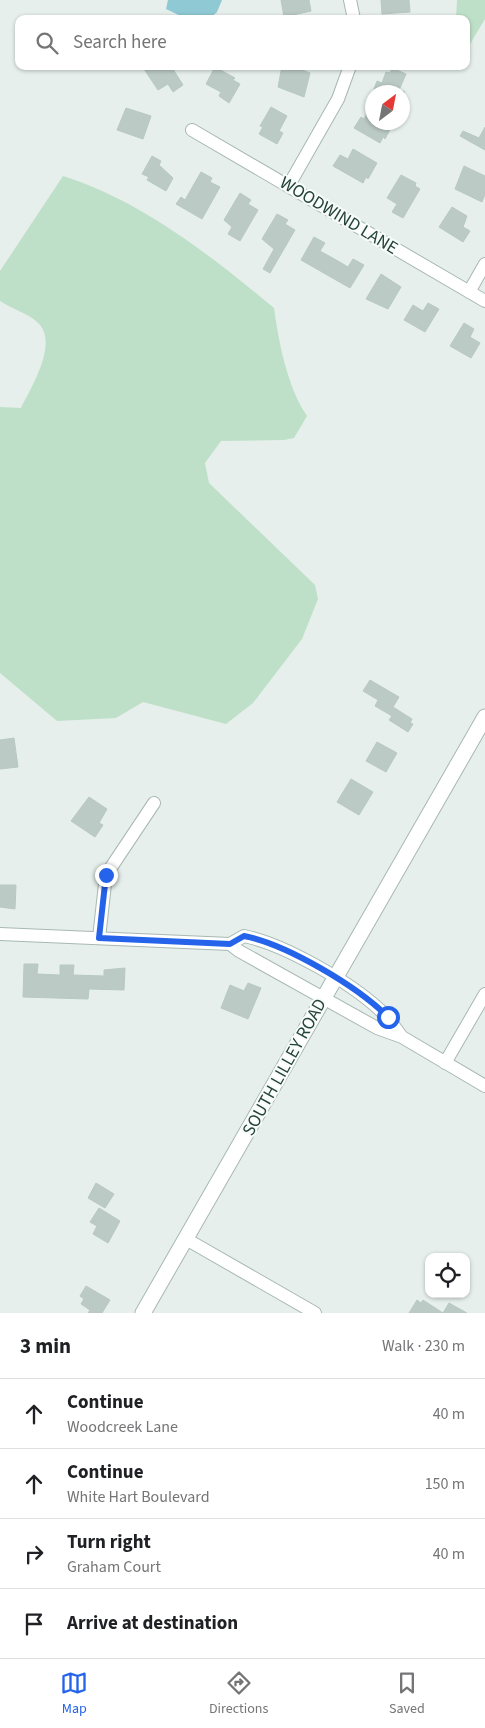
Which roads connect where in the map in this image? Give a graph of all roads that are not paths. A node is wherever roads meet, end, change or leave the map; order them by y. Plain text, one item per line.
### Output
1 (350, 0) edge
2 (353, 15) edge
3 (349, 70) edge
4 (192, 130) dead end
5 (289, 185) junction
6 (485, 264) edge
7 (469, 292) junction
8 (485, 301) edge
9 (485, 717) edge
10 (154, 803) dead end
11 (0, 934) edge
12 (99, 938) junction
13 (230, 944) junction
14 (335, 978) junction
15 (485, 994) edge
16 (323, 997) junction
17 (402, 1037) junction
18 (446, 1063) junction
19 (485, 1086) edge
20 (186, 1239) junction
21 (143, 1313) edge
22 (315, 1313) edge

1 - 2 street
3 - 5 street
4 - 5 street, WOODWIND LANE
5 - 7 street, WOODWIND LANE
6 - 7 street
7 - 8 street, WOODWIND LANE
9 - 14 street, SOUTH LILLEY ROAD
10 - 12 street
11 - 12 street
12 - 13 street
13 - 14 street
13 - 16 street
14 - 16 street, SOUTH LILLEY ROAD
14 - 17 street
15 - 18 street
16 - 17 street
16 - 20 street, SOUTH LILLEY ROAD
17 - 18 street
18 - 19 street
20 - 21 street, SOUTH LILLEY ROAD
20 - 22 street

